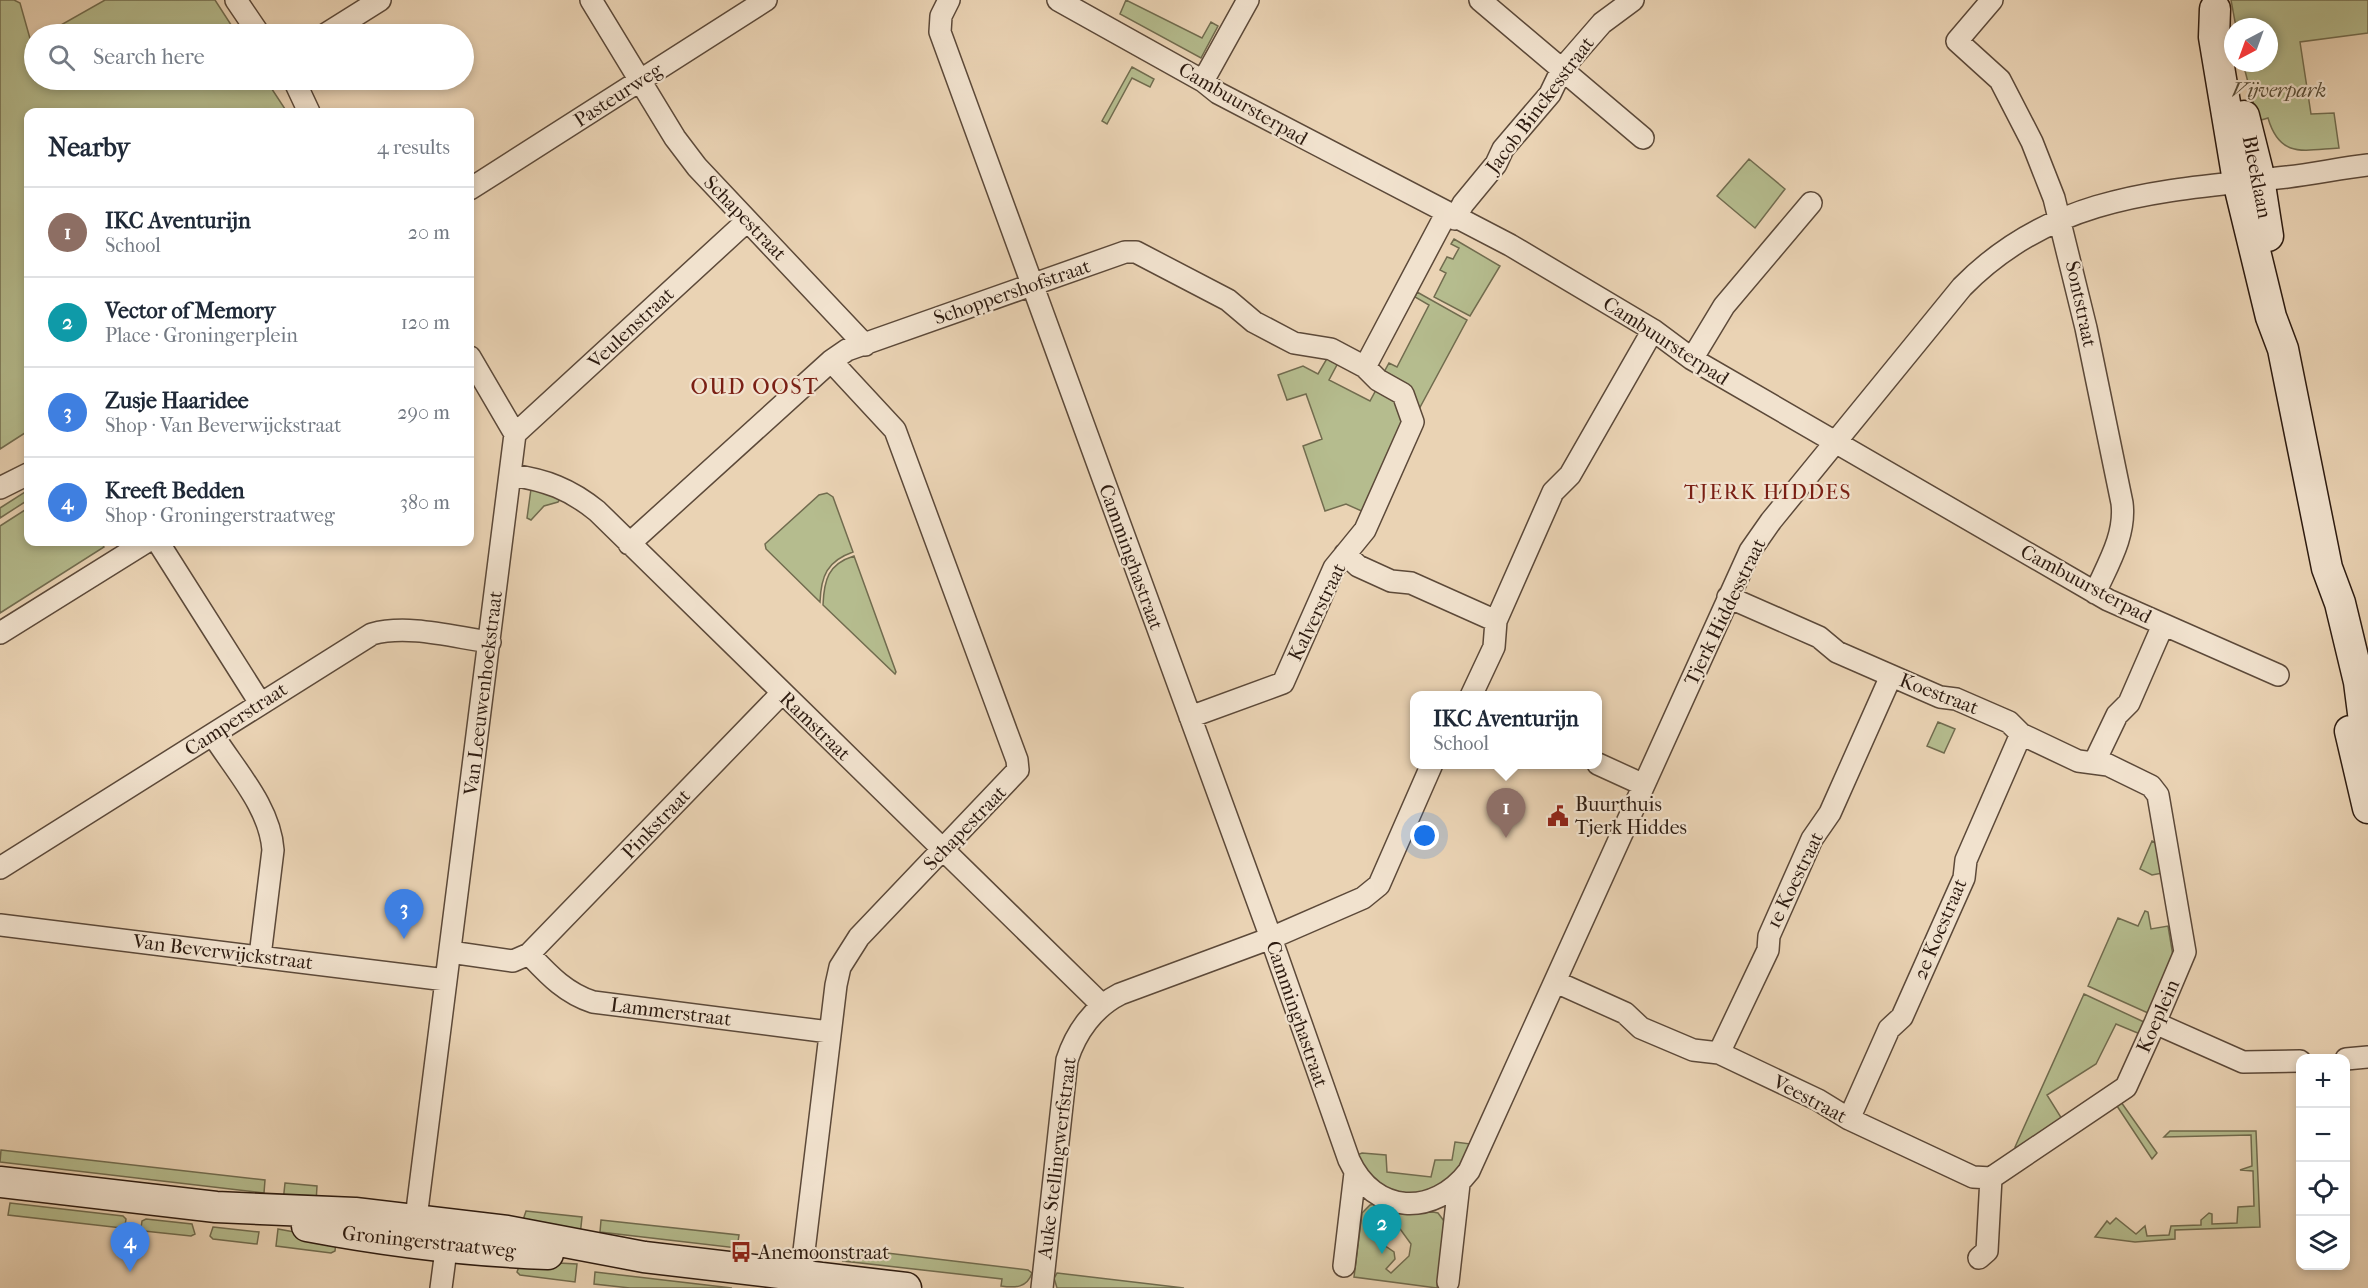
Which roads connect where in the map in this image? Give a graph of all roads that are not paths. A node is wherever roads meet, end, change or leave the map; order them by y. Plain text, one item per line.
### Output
1 (236, 0) edge
2 (380, 0) edge
3 (591, 0) edge
4 (766, 0) edge
5 (949, 0) edge
6 (1058, 0) edge
7 (1248, 0) edge
8 (1480, 0) edge
9 (1633, 0) edge
10 (1992, 0) edge
11 (2214, 5) edge
12 (252, 24) edge
13 (342, 24) edge
14 (1562, 69) junction
15 (642, 79) junction
16 (1203, 81) junction
17 (299, 90) edge
18 (307, 108) edge
19 (1643, 138) dead end
20 (2368, 165) edge
21 (2249, 180) junction
22 (474, 186) edge
23 (1811, 203) dead end
24 (1450, 216) junction
25 (2061, 217) junction
26 (747, 221) junction
27 (1032, 285) junction
28 (1653, 330) junction
29 (865, 345) junction
30 (1692, 359) junction
31 (831, 361) junction
32 (474, 364) edge
33 (1365, 367) junction
34 (1413, 422) joint
35 (515, 434) junction
36 (1834, 443) junction
37 (512, 475) junction
38 (24, 476) edge
39 (0, 488) edge
40 (629, 544) junction
41 (140, 546) edge
42 (161, 546) edge
43 (1345, 554) junction
44 (2095, 593) junction
45 (1728, 597) junction
46 (1496, 621) junction
47 (2163, 625) junction
48 (0, 633) edge
49 (490, 642) junction
50 (2278, 675) dead end
51 (1892, 676) junction
52 (1473, 691) edge
53 (782, 693) junction
54 (261, 703) junction
55 (2359, 707) edge
56 (1190, 717) junction
57 (2021, 734) junction
58 (213, 735) junction
59 (2368, 752) edge
60 (2094, 763) junction
61 (1602, 766) edge
62 (1430, 769) edge
63 (1644, 785) junction
64 (2151, 786) joint
65 (2368, 808) edge
66 (944, 851) junction
67 (0, 868) edge
68 (0, 925) edge
69 (1271, 938) junction
70 (450, 952) junction
71 (529, 954) junction
72 (260, 956) junction
73 (446, 980) junction
74 (1556, 982) junction
75 (1102, 1005) junction
76 (2155, 1023) junction
77 (829, 1032) junction
78 (1719, 1053) junction
79 (2368, 1057) edge
80 (2350, 1059) edge
81 (2296, 1060) edge
82 (1849, 1119) junction
83 (1355, 1173) junction
84 (1991, 1178) junction
85 (0, 1182) edge
86 (1459, 1184) junction
87 (414, 1231) junction
88 (448, 1235) junction
89 (1980, 1258) dead end
90 (1344, 1266) dead end
91 (817, 1281) edge
92 (1448, 1282) dead end
93 (441, 1288) edge
94 (906, 1288) edge
95 (1042, 1288) edge

1 - 12 street
2 - 13 street
3 - 15 street, Schapestraat
4 - 15 street, Pasteurweg
5 - 27 street, Camminghastraat
6 - 16 street, Cambuursterpad
7 - 16 street
8 - 14 street
9 - 14 street, Jacob Binckesstraat
10 - 25 street, Sontstraat
11 - 21 main road, Bleeklaan
14 - 19 street
14 - 24 street, Jacob Binckesstraat
15 - 22 street, Pasteurweg
15 - 26 street, Schapestraat
16 - 24 street, Cambuursterpad
17 - 18 street
20 - 21 street, Tjerk Hiddesstraat
21 - 25 street, Tjerk Hiddesstraat
21 - 55 main road, Bleeklaan
23 - 30 street
24 - 28 street, Cambuursterpad
24 - 33 street
25 - 36 street, Tjerk Hiddesstraat
25 - 44 street, Sontstraat
26 - 29 street, Schapestraat
26 - 35 street, Veulenstraat
27 - 29 street, Schoppershofstraat
27 - 33 street, Schoppershofstraat
27 - 56 street, Camminghastraat
28 - 30 street, Cambuursterpad
28 - 46 street
29 - 31 street, Schoppershofstraat
30 - 36 street, Cambuursterpad
31 - 40 street, Schoppershofstraat
31 - 66 street, Schapestraat
32 - 35 street
33 - 34 street, Schoppershofstraat
34 - 43 street, Kalverstraat
35 - 37 street, Van Leeuwenhoekstraat
36 - 44 street, Cambuursterpad
36 - 45 street, Tjerk Hiddesstraat
37 - 40 street, Ramstraat
37 - 49 street, Van Leeuwenhoekstraat
38 - 39 street
40 - 53 street, Ramstraat
41 - 48 street
42 - 54 street
43 - 46 street
43 - 56 street, Kalverstraat
44 - 47 street, Cambuursterpad
45 - 51 street, Koestraat
45 - 63 street, Tjerk Hiddesstraat
46 - 52 street
47 - 50 street, Cambuursterpad
47 - 60 street
49 - 54 street, Camperstraat
49 - 70 street, Van Leeuwenhoekstraat
51 - 57 street, Koestraat
51 - 78 street, 1e Koestraat
53 - 66 street, Ramstraat
53 - 71 street, Pinkstraat
54 - 58 street, Camperstraat
55 - 59 main road, Bleeklaan
55 - 65 main road, Bleeklaan
56 - 69 street, Camminghastraat
57 - 60 street, Koestraat
57 - 82 street, 2e Koestraat
58 - 67 street, Camperstraat
58 - 72 street
60 - 64 street, Koestraat
61 - 63 street
62 - 69 street, Auke Stellingwerfstraat
63 - 74 street, Tjerk Hiddesstraat
64 - 76 street, Koeplein
66 - 75 street, Ramstraat
66 - 77 street, Schapestraat
68 - 72 street, Van Beverwijckstraat
69 - 75 street, Auke Stellingwerfstraat
69 - 83 street, Camminghastraat
70 - 71 street
70 - 73 street, Van Leeuwenhoekstraat
71 - 77 street, Lammerstraat
72 - 73 street, Van Beverwijckstraat
73 - 87 street, Van Leeuwenhoekstraat
74 - 78 street, Veestraat
74 - 86 street, Tjerk Hiddesstraat
75 - 95 street, Auke Stellingwerfstraat
76 - 81 street
76 - 84 street, Koeplein
77 - 91 street, Schapestraat
78 - 82 street, Veestraat
79 - 80 street
82 - 84 street, Veestraat
83 - 86 street
83 - 90 street
84 - 89 street
85 - 87 main road, Groningerstraatweg
86 - 92 street
87 - 88 main road, Groningerstraatweg
88 - 91 main road, Groningerstraatweg
88 - 93 street
91 - 94 main road, Groningerstraatweg

